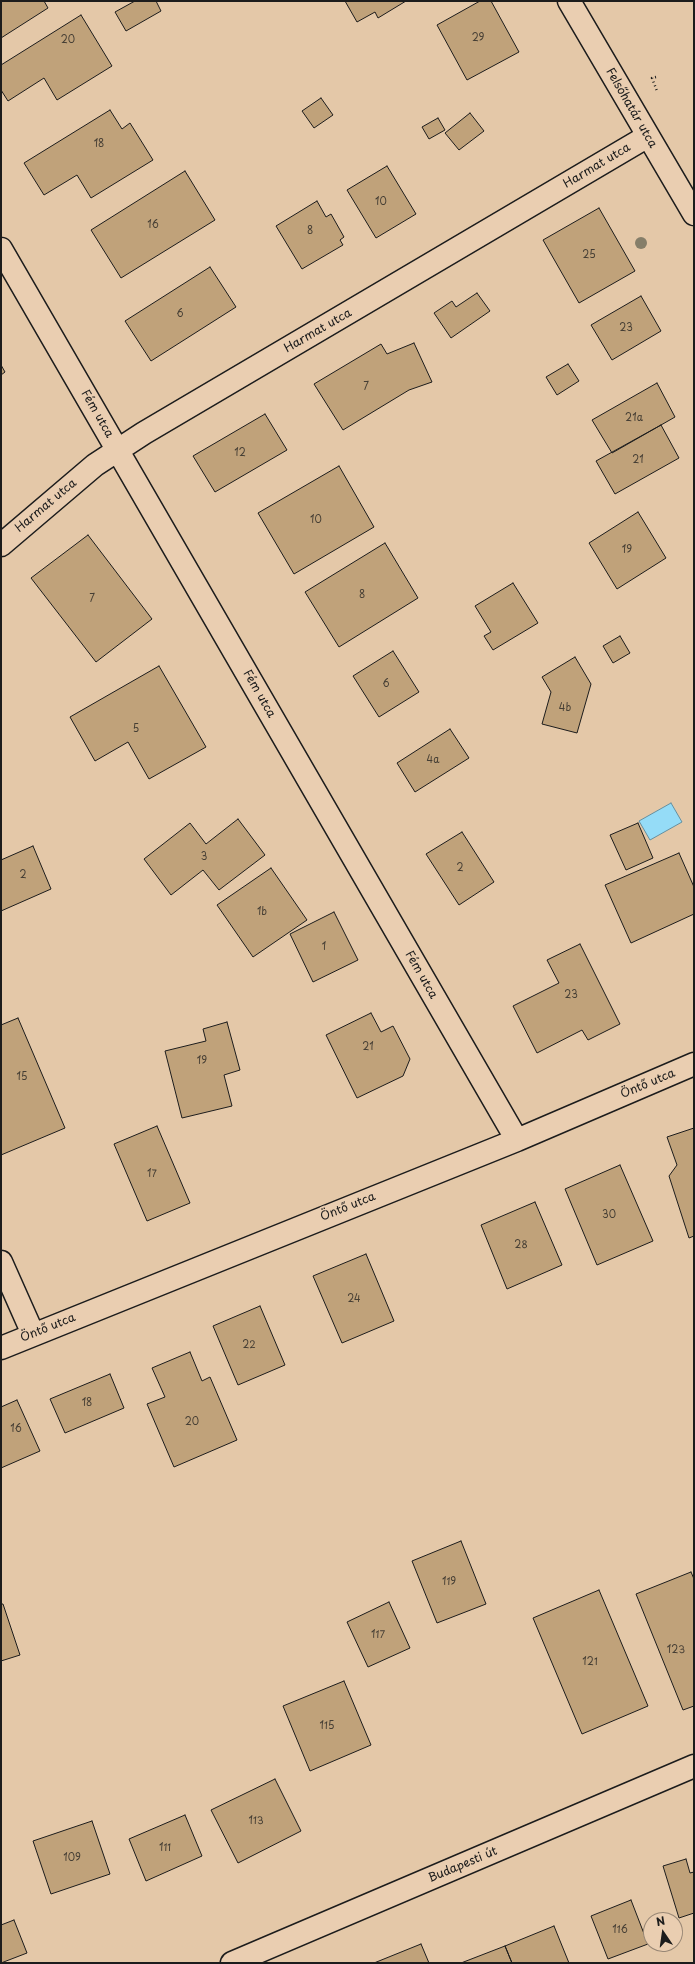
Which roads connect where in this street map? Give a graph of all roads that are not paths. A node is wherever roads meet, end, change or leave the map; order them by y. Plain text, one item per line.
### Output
1 (569, 1) edge
2 (648, 136) junction
3 (694, 214) edge
4 (1, 249) edge
5 (118, 450) junction
6 (1, 545) edge
7 (694, 1064) edge
8 (517, 1140) junction
9 (1, 1262) edge
10 (33, 1334) junction
11 (1, 1348) edge
12 (694, 1766) edge
13 (232, 1963) edge

1 - 2 street, Felsőhatár utca
2 - 3 street, Felsőhatár utca
2 - 5 street, Harmat utca
4 - 5 street, Fém utca
5 - 6 street, Harmat utca
5 - 8 street, Fém utca
7 - 8 street, Öntő utca
8 - 10 street, Öntő utca
9 - 10 street
10 - 11 street, Öntő utca
12 - 13 street, Budapesti út

